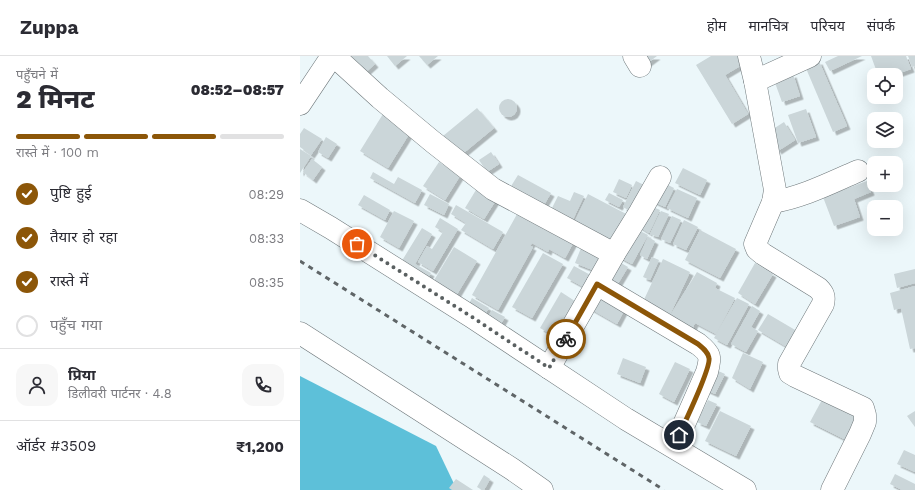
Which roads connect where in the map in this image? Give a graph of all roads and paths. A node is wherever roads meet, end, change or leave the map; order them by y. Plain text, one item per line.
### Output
1 (333, 56) edge
2 (749, 56) edge
3 (810, 56) edge
4 (788, 60) edge
5 (755, 81) junction
6 (300, 104) edge
7 (858, 171) dead end
8 (660, 177) dead end
9 (773, 202) junction
10 (300, 210) edge
11 (614, 254) junction
12 (597, 284) junction
13 (300, 333) edge
14 (549, 368) junction
15 (674, 447) junction
16 (542, 490) edge
17 (745, 490) edge
18 (832, 490) edge

1 - 6 street
1 - 11 street
2 - 5 street
3 - 4 street
4 - 5 street
5 - 9 street
7 - 9 street
8 - 11 street
9 - 18 street
10 - 14 street
11 - 12 street
12 - 14 street
12 - 15 street
13 - 16 street
14 - 15 street
15 - 17 street

